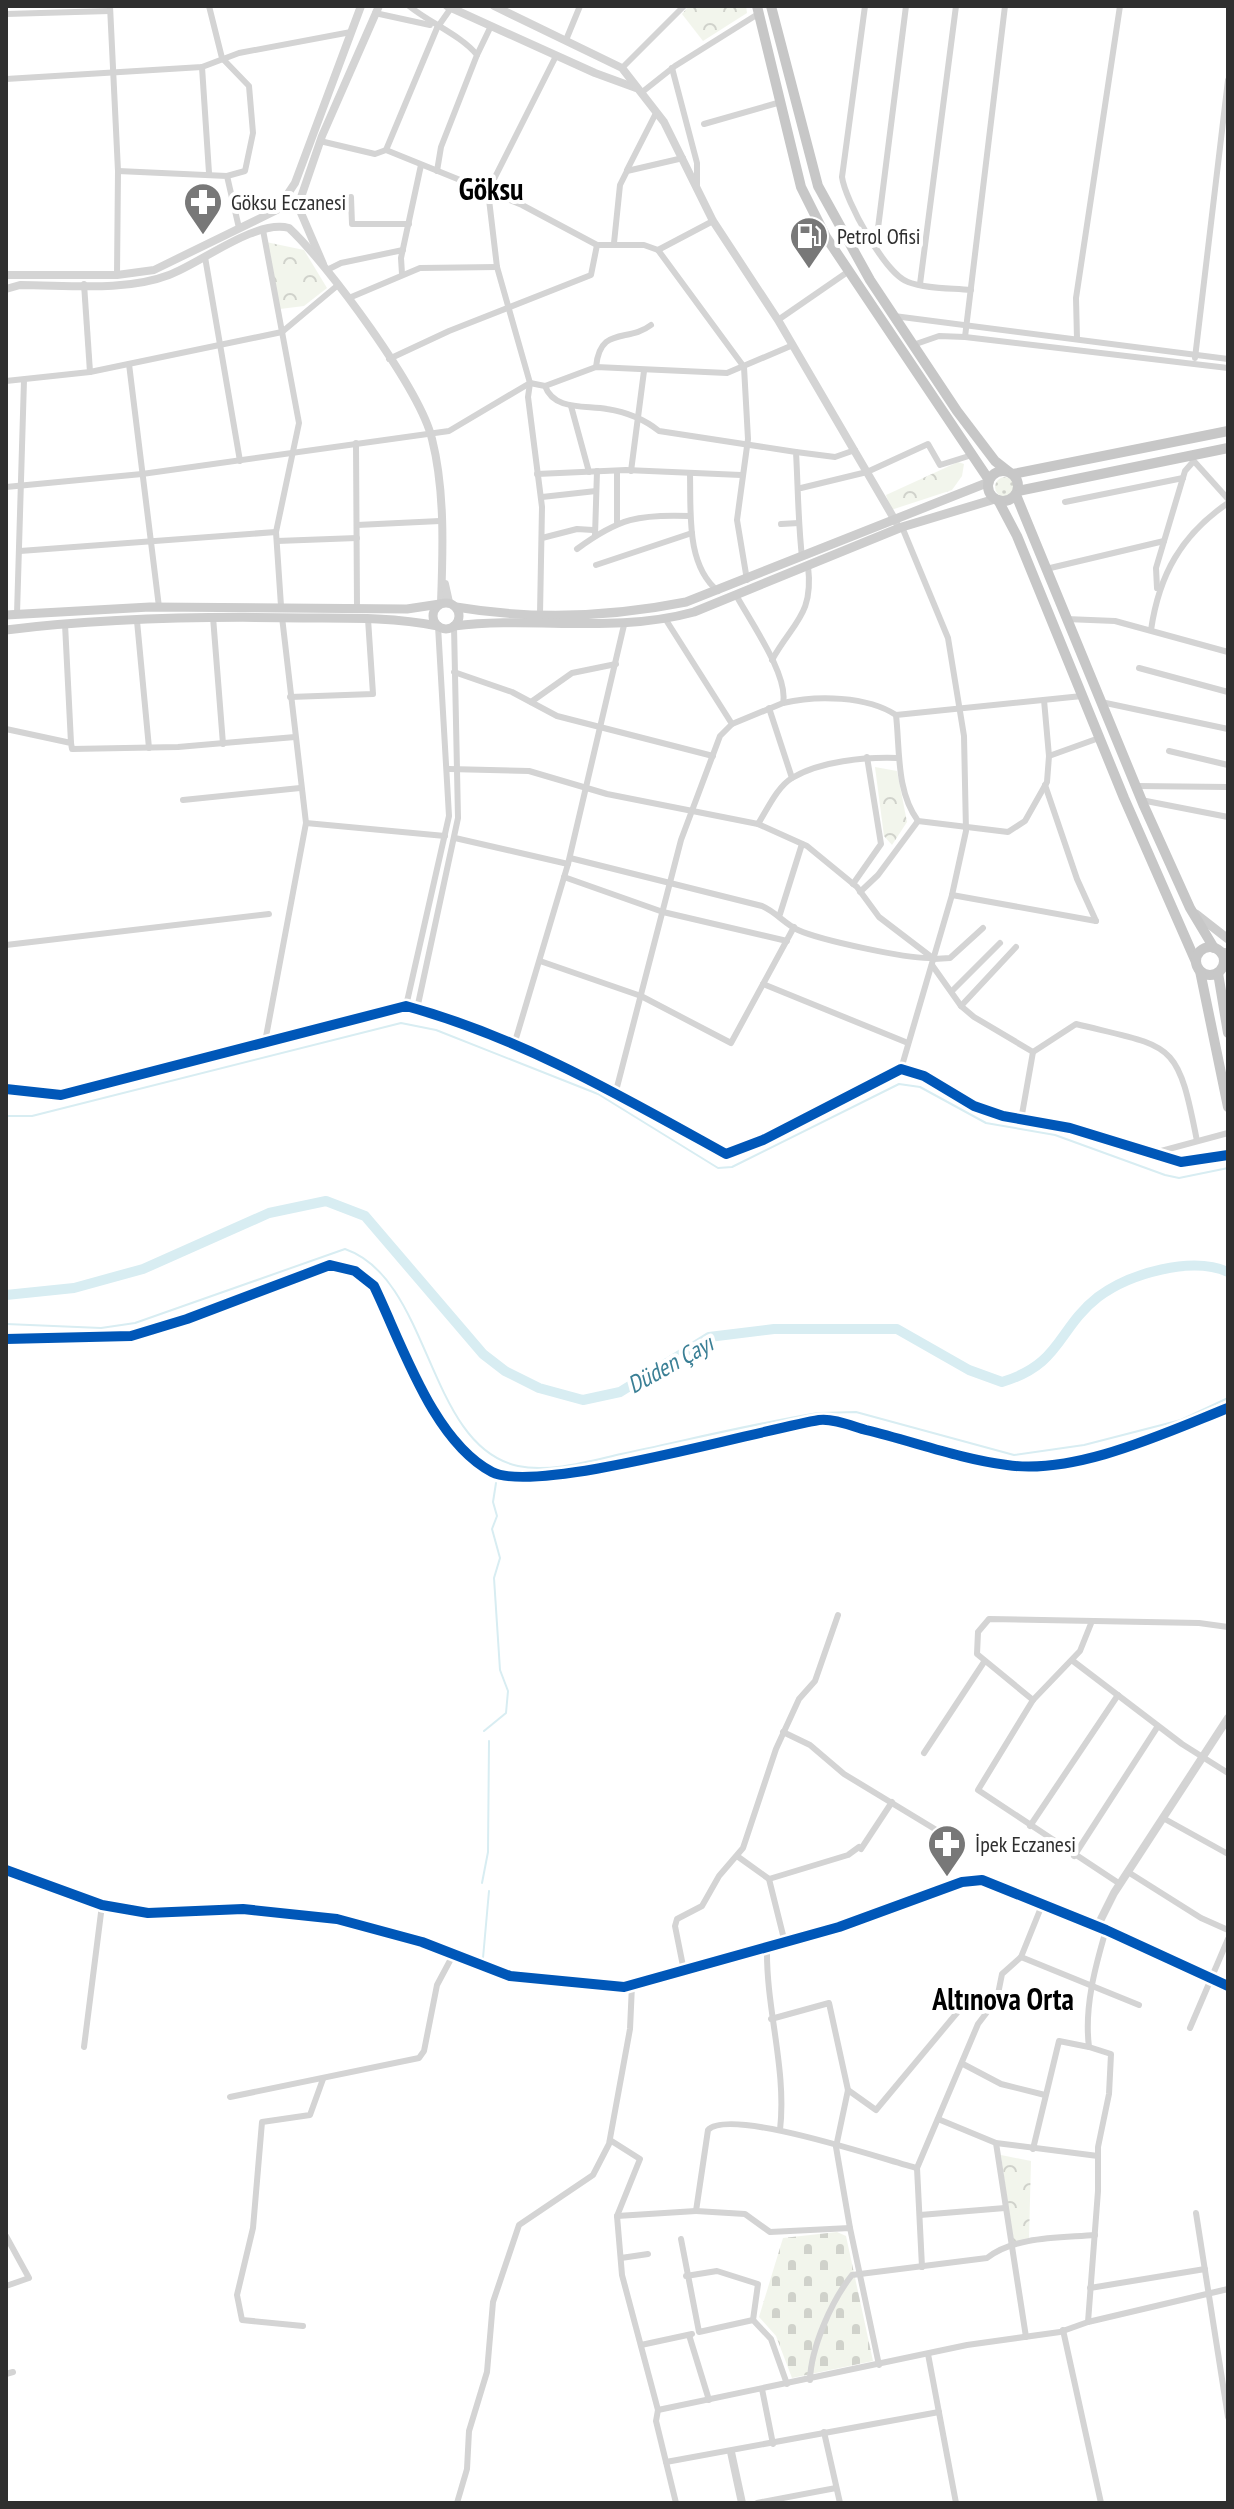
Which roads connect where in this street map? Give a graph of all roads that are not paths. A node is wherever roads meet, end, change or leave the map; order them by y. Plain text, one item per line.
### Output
1 (209, 6) edge
2 (409, 6) edge
3 (494, 6) edge
4 (580, 6) edge
5 (684, 6) edge
6 (865, 6) edge
7 (906, 6) edge
8 (956, 6) edge
9 (1005, 6) edge
10 (1120, 6) edge
11 (359, 7) edge
12 (449, 7) edge
13 (110, 8) edge
14 (757, 8) edge
15 (772, 8) edge
16 (377, 10) edge
17 (6, 14) edge
18 (435, 27) junction
19 (490, 28) junction
20 (351, 32) junction
21 (566, 40) junction
22 (477, 55) junction
23 (556, 56) junction
24 (222, 58) junction
25 (202, 67) junction
26 (622, 68) junction
27 (672, 68) junction
28 (113, 75) junction
29 (6, 79) edge
30 (1228, 80) edge
31 (639, 90) junction
32 (781, 102) junction
33 (656, 113) junction
34 (704, 124) dead end
35 (320, 141) junction
36 (386, 150) junction
37 (683, 158) junction
38 (421, 165) junction
39 (118, 171) junction
40 (437, 171) junction
41 (627, 171) junction
42 (209, 173) junction
43 (227, 176) junction
44 (697, 188) junction
45 (488, 191) junction
46 (351, 197) dead end
47 (298, 206) junction
48 (280, 207) junction
49 (302, 218) junction
50 (713, 221) junction
51 (409, 224) junction
52 (285, 226) junction
53 (239, 228) junction
54 (263, 230) junction
55 (614, 243) junction
56 (876, 244) junction
57 (597, 245) junction
58 (403, 250) junction
59 (658, 250) junction
60 (205, 257) junction
61 (497, 267) junction
62 (325, 268) junction
63 (849, 271) junction
64 (402, 274) junction
65 (6, 275) edge
66 (117, 275) junction
67 (84, 284) junction
68 (920, 284) junction
69 (338, 285) junction
70 (6, 289) edge
71 (971, 290) junction
72 (349, 298) junction
73 (508, 310) junction
74 (894, 316) junction
75 (778, 320) junction
76 (651, 325) dead end
77 (966, 326) junction
78 (282, 332) junction
79 (965, 337) junction
80 (1077, 339) junction
81 (793, 345) junction
82 (913, 345) junction
83 (222, 346) junction
84 (1196, 354) junction
85 (389, 359) junction
86 (1228, 359) edge
87 (129, 364) junction
88 (1195, 364) junction
89 (596, 367) junction
90 (744, 367) junction
91 (1228, 368) edge
92 (644, 371) junction
93 (90, 372) junction
94 (24, 380) junction
95 (6, 381) edge
96 (530, 383) junction
97 (545, 386) junction
98 (571, 406) junction
99 (636, 417) junction
100 (1228, 431) edge
101 (431, 434) junction
102 (748, 442) junction
103 (356, 443) junction
104 (1228, 448) edge
105 (855, 450) junction
106 (796, 452) junction
107 (293, 454) junction
108 (972, 455) junction
109 (1192, 459) junction
110 (240, 461) junction
111 (593, 471) junction
112 (617, 471) junction
113 (631, 471) junction
114 (867, 472) junction
115 (1011, 473) junction
116 (142, 474) junction
117 (537, 474) junction
118 (690, 475) junction
119 (741, 475) junction
120 (1183, 478) junction
121 (989, 481) junction
122 (22, 486) junction
123 (6, 487) edge
124 (801, 488) junction
125 (596, 491) junction
126 (1017, 493) junction
127 (542, 497) junction
128 (996, 500) junction
129 (1228, 501) edge
130 (1065, 502) dead end
131 (690, 516) junction
132 (440, 521) junction
133 (617, 522) junction
134 (799, 523) junction
135 (781, 524) dead end
136 (899, 524) junction
137 (357, 525) junction
138 (276, 532) junction
139 (594, 533) junction
140 (692, 533) junction
141 (357, 538) junction
142 (542, 538) junction
143 (277, 541) junction
144 (1164, 541) junction
145 (151, 542) junction
146 (577, 549) dead end
147 (20, 551) junction
148 (805, 562) junction
149 (596, 565) dead end
150 (1046, 569) junction
151 (747, 580) junction
152 (1157, 589) junction
153 (718, 591) junction
154 (736, 595) junction
155 (446, 604) junction
156 (281, 606) junction
157 (159, 607) junction
158 (357, 607) junction
159 (11, 614) edge
160 (540, 614) junction
161 (213, 617) junction
162 (282, 617) junction
163 (368, 619) junction
164 (1066, 619) junction
165 (666, 620) junction
166 (137, 621) junction
167 (65, 624) junction
168 (624, 625) junction
169 (438, 626) junction
170 (454, 626) junction
171 (6, 630) edge
172 (1151, 630) junction
173 (1228, 652) edge
174 (772, 660) junction
175 (616, 664) junction
176 (1139, 668) dead end
177 (454, 672) junction
178 (1228, 692) edge
179 (1082, 696) junction
180 (290, 697) junction
181 (1044, 700) junction
182 (531, 702) junction
183 (1101, 702) junction
184 (783, 703) junction
185 (769, 708) junction
186 (960, 709) junction
187 (896, 715) junction
188 (732, 724) junction
189 (601, 726) junction
190 (6, 729) edge
191 (1228, 729) edge
192 (295, 737) junction
193 (1099, 738) junction
194 (71, 743) junction
195 (223, 744) junction
196 (149, 748) junction
197 (1169, 751) dead end
198 (713, 756) junction
199 (1049, 756) junction
200 (867, 757) junction
201 (897, 758) junction
202 (1228, 765) edge
203 (460, 768) junction
204 (449, 769) junction
205 (792, 778) junction
206 (1045, 785) junction
207 (1135, 786) junction
208 (1228, 787) edge
209 (300, 788) junction
210 (587, 789) junction
211 (183, 800) dead end
212 (1141, 800) junction
213 (692, 812) junction
214 (1228, 817) edge
215 (918, 821) junction
216 (306, 823) junction
217 (758, 824) junction
218 (966, 824) junction
219 (445, 836) junction
220 (455, 838) junction
221 (802, 844) junction
222 (569, 861) junction
223 (564, 877) junction
224 (670, 884) junction
225 (853, 884) junction
226 (860, 892) junction
227 (952, 895) junction
228 (1190, 908) junction
229 (663, 912) junction
230 (269, 914) dead end
231 (780, 914) junction
232 (794, 927) junction
233 (983, 928) dead end
234 (1228, 939) edge
235 (787, 941) junction
236 (1000, 943) dead end
237 (6, 945) edge
238 (1016, 947) dead end
239 (1221, 951) edge
240 (540, 961) junction
241 (932, 961) junction
242 (1198, 966) junction
243 (1222, 971) edge
244 (763, 984) junction
245 (1228, 987) edge
246 (952, 991) junction
247 (641, 996) junction
248 (1222, 1000) junction
249 (406, 1006) junction
250 (961, 1006) junction
251 (417, 1009) junction
252 (1228, 1033) edge
253 (265, 1042) junction
254 (908, 1043) junction
255 (514, 1045) junction
256 (1033, 1052) junction
257 (901, 1069) junction
258 (6, 1089) edge
259 (616, 1091) junction
260 (1228, 1107) edge
261 (1021, 1120) junction
262 (1228, 1133) edge
263 (1197, 1141) junction
264 (1147, 1154) junction
265 (1228, 1155) edge
266 (6, 1339) edge
267 (1228, 1408) edge
268 (838, 1615) dead end
269 (1092, 1621) junction
270 (1228, 1627) edge
271 (1073, 1661) junction
272 (984, 1662) junction
273 (1118, 1695) junction
274 (1033, 1700) junction
275 (1228, 1718) edge
276 (1158, 1726) junction
277 (783, 1732) junction
278 (924, 1753) dead end
279 (1202, 1757) junction
280 (1228, 1773) edge
281 (892, 1802) junction
282 (1163, 1818) junction
283 (1030, 1826) junction
284 (943, 1834) dead end
285 (1228, 1854) edge
286 (737, 1856) junction
287 (1074, 1856) junction
288 (6, 1870) edge
289 (1128, 1872) junction
290 (769, 1879) junction
291 (1120, 1884) junction
292 (102, 1905) junction
293 (1042, 1905) junction
294 (1102, 1928) junction
295 (1228, 1930) edge
296 (1228, 1939) edge
297 (785, 1943) junction
298 (767, 1949) junction
299 (453, 1955) junction
300 (1021, 1957) junction
301 (684, 1971) junction
302 (1212, 1978) junction
303 (632, 1985) junction
304 (1093, 1985) junction
305 (1228, 1986) edge
306 (997, 1999) junction
307 (1139, 2005) dead end
308 (771, 2019) junction
309 (1190, 2028) dead end
310 (84, 2047) dead end
311 (1089, 2047) junction
312 (963, 2064) junction
313 (323, 2079) junction
314 (848, 2090) junction
315 (1045, 2095) junction
316 (230, 2097) dead end
317 (938, 2119) junction
318 (780, 2130) junction
319 (610, 2140) junction
320 (996, 2143) junction
321 (836, 2147) junction
322 (1033, 2149) junction
323 (1098, 2156) junction
324 (917, 2168) junction
325 (1005, 2208) junction
326 (696, 2211) junction
327 (1196, 2213) dead end
328 (920, 2215) junction
329 (617, 2216) junction
330 (850, 2228) junction
331 (1095, 2235) junction
332 (6, 2236) edge
333 (681, 2239) dead end
334 (1010, 2247) junction
335 (648, 2254) dead end
336 (621, 2258) junction
337 (922, 2267) junction
338 (1205, 2269) junction
339 (860, 2275) junction
340 (686, 2276) junction
341 (6, 2286) edge
342 (1090, 2288) junction
343 (1228, 2289) edge
344 (1209, 2293) junction
345 (753, 2320) junction
346 (1088, 2322) junction
347 (303, 2326) dead end
348 (1063, 2330) junction
349 (699, 2332) junction
350 (689, 2335) junction
351 (1026, 2337) junction
352 (641, 2345) junction
353 (928, 2354) junction
354 (879, 2365) junction
355 (810, 2380) junction
356 (787, 2384) junction
357 (762, 2389) junction
358 (709, 2400) junction
359 (658, 2410) junction
360 (939, 2412) junction
361 (1228, 2417) edge
362 (824, 2432) junction
363 (773, 2444) junction
364 (731, 2452) junction
365 (666, 2462) junction
366 (836, 2488) junction
367 (457, 2503) edge
368 (676, 2503) edge
369 (742, 2503) edge
370 (757, 2503) edge
371 (840, 2503) edge
372 (956, 2503) edge
373 (1101, 2503) edge

1 - 24 street
2 - 18 street
3 - 21 street
4 - 21 street
5 - 26 street
6 - 56 street
7 - 56 street
8 - 68 street
9 - 71 street
10 - 80 street
11 - 20 street
12 - 18 street
12 - 19 street
13 - 17 street
13 - 28 street
14 - 27 street
14 - 32 main road
15 - 74 main road
16 - 18 street
16 - 35 street
18 - 22 street
18 - 36 street
19 - 22 street
19 - 23 street
20 - 24 street
20 - 48 street
21 - 26 street
22 - 40 street
23 - 31 street
23 - 45 street
24 - 25 street
24 - 43 street
25 - 28 street
25 - 42 street
26 - 31 street
27 - 31 street
27 - 44 street
28 - 29 street
28 - 39 street
30 - 84 street
31 - 33 street
32 - 34 street
32 - 63 main road
33 - 37 street
33 - 41 street
35 - 36 street
35 - 47 street
36 - 38 street
37 - 41 street
37 - 44 street
38 - 40 street
38 - 51 street
39 - 42 street
39 - 66 street
40 - 45 street
41 - 55 street
42 - 43 street
43 - 53 street
44 - 50 street
45 - 57 street
45 - 61 street
46 - 51 street
47 - 48 street
47 - 49 street
48 - 52 street
48 - 53 street
49 - 52 street
49 - 62 street
50 - 59 street
50 - 75 street
51 - 58 street
52 - 54 street
52 - 62 street
53 - 66 street
54 - 60 street
54 - 78 street
55 - 57 street
55 - 59 street
56 - 68 street
57 - 73 street
58 - 62 street
58 - 64 street
59 - 90 street
60 - 67 street
60 - 83 street
61 - 64 street
61 - 73 street
62 - 69 street
63 - 75 street
63 - 108 main road
64 - 72 street
65 - 66 street
67 - 70 street
67 - 93 street
68 - 71 street
69 - 72 street
69 - 78 street
71 - 77 street
72 - 85 street
73 - 85 street
73 - 96 street
74 - 77 street
74 - 82 main road
75 - 81 street
76 - 89 street
77 - 79 street
77 - 80 street
78 - 83 street
78 - 107 street
79 - 82 street
79 - 88 street
80 - 84 street
81 - 90 street
81 - 105 street
82 - 115 main road
83 - 87 street
83 - 110 street
84 - 86 street
84 - 88 street
85 - 101 street
87 - 93 street
87 - 116 street
88 - 91 street
89 - 92 street
89 - 97 street
90 - 92 street
90 - 102 street
92 - 99 street
93 - 94 street
94 - 95 street
94 - 122 street
96 - 97 street
96 - 101 street
96 - 117 street
97 - 98 street
98 - 99 street
98 - 111 street
99 - 102 street
99 - 113 street
100 - 115 main road
101 - 103 street
101 - 132 street
102 - 106 street
102 - 119 street
103 - 107 street
103 - 137 street
104 - 109 main road
105 - 106 street
105 - 114 street
106 - 124 street
107 - 110 street
107 - 138 street
108 - 114 street
108 - 121 main road
109 - 120 street
109 - 126 main road
109 - 129 street
110 - 116 street
111 - 112 street
111 - 117 street
111 - 125 street
112 - 113 street
112 - 133 street
113 - 118 street
114 - 124 street
114 - 136 street
115 - 121 main road
115 - 126 main road
116 - 122 street
116 - 145 street
117 - 127 street
118 - 119 street
118 - 131 street
119 - 151 street
120 - 130 street
120 - 144 street
121 - 128 main road
121 - 136 main road
122 - 123 street
122 - 147 street
124 - 134 street
125 - 127 street
125 - 139 street
126 - 128 main road
126 - 150 main road
127 - 142 street
128 - 136 main road
128 - 179 main road
129 - 152 street
131 - 133 street
131 - 140 street
132 - 137 street
132 - 155 street
133 - 139 street
134 - 135 street
134 - 148 street
136 - 148 main road
136 - 186 street
137 - 141 street
138 - 143 street
138 - 145 street
139 - 142 street
139 - 146 street
140 - 149 street
140 - 153 street
141 - 143 street
141 - 158 street
142 - 160 street
143 - 156 street
144 - 150 street
144 - 152 street
145 - 147 street
145 - 157 street
147 - 159 street
148 - 151 main road
148 - 154 main road
148 - 174 street
150 - 164 main road
151 - 153 main road
152 - 172 street
153 - 160 main road
154 - 165 main road
154 - 174 street
155 - 158 main road
155 - 160 main road
155 - 169 main road
155 - 170 main road
156 - 157 main road
156 - 158 main road
157 - 159 main road
161 - 162 main road
161 - 166 main road
161 - 195 street
162 - 163 main road
162 - 180 street
163 - 169 main road
163 - 180 street
164 - 172 street
164 - 183 main road
165 - 168 main road
165 - 188 street
166 - 167 main road
166 - 196 street
167 - 171 main road
167 - 194 street
168 - 170 main road
168 - 175 street
169 - 170 main road
169 - 204 street
170 - 177 street
172 - 173 street
174 - 184 street
175 - 182 street
175 - 189 street
176 - 178 street
177 - 182 street
177 - 203 street
179 - 181 street
179 - 193 main road
180 - 192 street
181 - 186 street
181 - 199 street
182 - 189 street
183 - 191 street
183 - 207 main road
184 - 185 street
184 - 187 street
185 - 188 street
185 - 205 street
186 - 187 street
186 - 218 street
187 - 201 street
188 - 198 street
189 - 198 street
189 - 210 street
190 - 194 street
192 - 195 street
192 - 209 street
193 - 199 street
193 - 242 main road
194 - 196 street
195 - 196 street
197 - 202 street
198 - 213 street
199 - 206 street
200 - 201 street
200 - 205 street
200 - 225 street
201 - 215 street
203 - 204 street
203 - 210 street
203 - 220 street
204 - 219 street
205 - 217 street
206 - 218 street
206 - 227 street
207 - 208 street
207 - 212 main road
209 - 211 street
209 - 216 street
210 - 213 street
210 - 222 street
212 - 214 street
212 - 228 main road
213 - 217 street
213 - 224 street
215 - 218 street
215 - 226 street
216 - 219 street
216 - 253 street
217 - 221 street
218 - 227 street
219 - 249 street
220 - 222 street
220 - 251 street
221 - 225 street
221 - 231 street
222 - 223 street
222 - 224 street
223 - 229 street
223 - 240 street
224 - 229 street
224 - 231 street
225 - 226 street
226 - 241 street
227 - 241 street
228 - 234 main road
228 - 239 main road
229 - 235 street
229 - 247 street
230 - 237 street
231 - 232 street
232 - 235 street
232 - 241 street
233 - 241 street
235 - 244 street
236 - 246 street
238 - 250 street
239 - 242 main road
239 - 243 main road
240 - 247 street
240 - 255 street
241 - 246 street
241 - 254 street
242 - 243 main road
242 - 260 main road
243 - 248 main road
244 - 247 street
244 - 254 street
245 - 248 main road
246 - 250 street
247 - 259 street
248 - 252 main road
249 - 251 street
249 - 253 street
250 - 256 street
251 - 255 street
253 - 258 street
254 - 257 street
255 - 259 street
256 - 261 street
256 - 263 street
257 - 259 street
257 - 261 street
261 - 264 street
262 - 263 street
263 - 264 street
264 - 265 street
266 - 267 street
268 - 277 street
269 - 270 street
269 - 271 street
269 - 272 street
271 - 273 street
271 - 274 street
272 - 274 street
272 - 278 street
273 - 276 street
273 - 283 street
274 - 283 street
275 - 279 street
276 - 279 street
276 - 287 street
277 - 281 street
277 - 286 street
279 - 280 street
279 - 282 street
281 - 284 street
281 - 290 street
282 - 285 street
282 - 289 street
283 - 287 street
286 - 290 street
286 - 301 street
287 - 291 street
288 - 292 street
289 - 291 street
289 - 295 street
290 - 297 street
291 - 294 street
292 - 299 street
292 - 310 street
293 - 294 street
293 - 297 street
293 - 300 street
294 - 302 street
294 - 304 street
296 - 302 street
297 - 298 street
298 - 301 street
298 - 308 street
299 - 303 street
299 - 313 street
300 - 304 street
300 - 306 street
301 - 303 street
302 - 305 street
302 - 309 street
303 - 319 street
304 - 307 street
304 - 311 street
306 - 312 street
306 - 314 street
308 - 314 street
308 - 318 street
311 - 315 street
311 - 323 street
312 - 315 street
312 - 317 street
313 - 316 street
313 - 347 street
314 - 321 street
315 - 322 street
317 - 320 street
317 - 324 street
318 - 321 street
318 - 326 street
319 - 329 street
319 - 367 street
320 - 322 street
320 - 325 street
321 - 324 street
321 - 330 street
322 - 323 street
323 - 331 street
324 - 328 street
325 - 328 street
325 - 334 street
326 - 329 street
326 - 330 street
327 - 338 street
328 - 337 street
329 - 336 street
330 - 339 street
331 - 334 street
331 - 342 street
332 - 341 street
333 - 340 street
334 - 337 street
334 - 351 street
335 - 336 street
336 - 352 street
337 - 339 street
338 - 342 street
338 - 344 street
339 - 354 street
339 - 355 street
340 - 345 street
340 - 349 street
342 - 346 street
343 - 344 street
344 - 346 street
344 - 361 street
345 - 349 street
345 - 356 street
346 - 348 street
348 - 351 street
348 - 373 street
349 - 350 street
350 - 352 street
350 - 358 street
351 - 353 street
352 - 359 street
353 - 354 street
353 - 360 street
354 - 355 street
355 - 356 street
356 - 357 street
357 - 358 street
357 - 363 street
358 - 359 street
359 - 365 street
360 - 362 street
360 - 372 street
362 - 363 street
362 - 366 street
363 - 364 street
364 - 365 street
364 - 369 street
365 - 368 street
366 - 370 street
366 - 371 street

